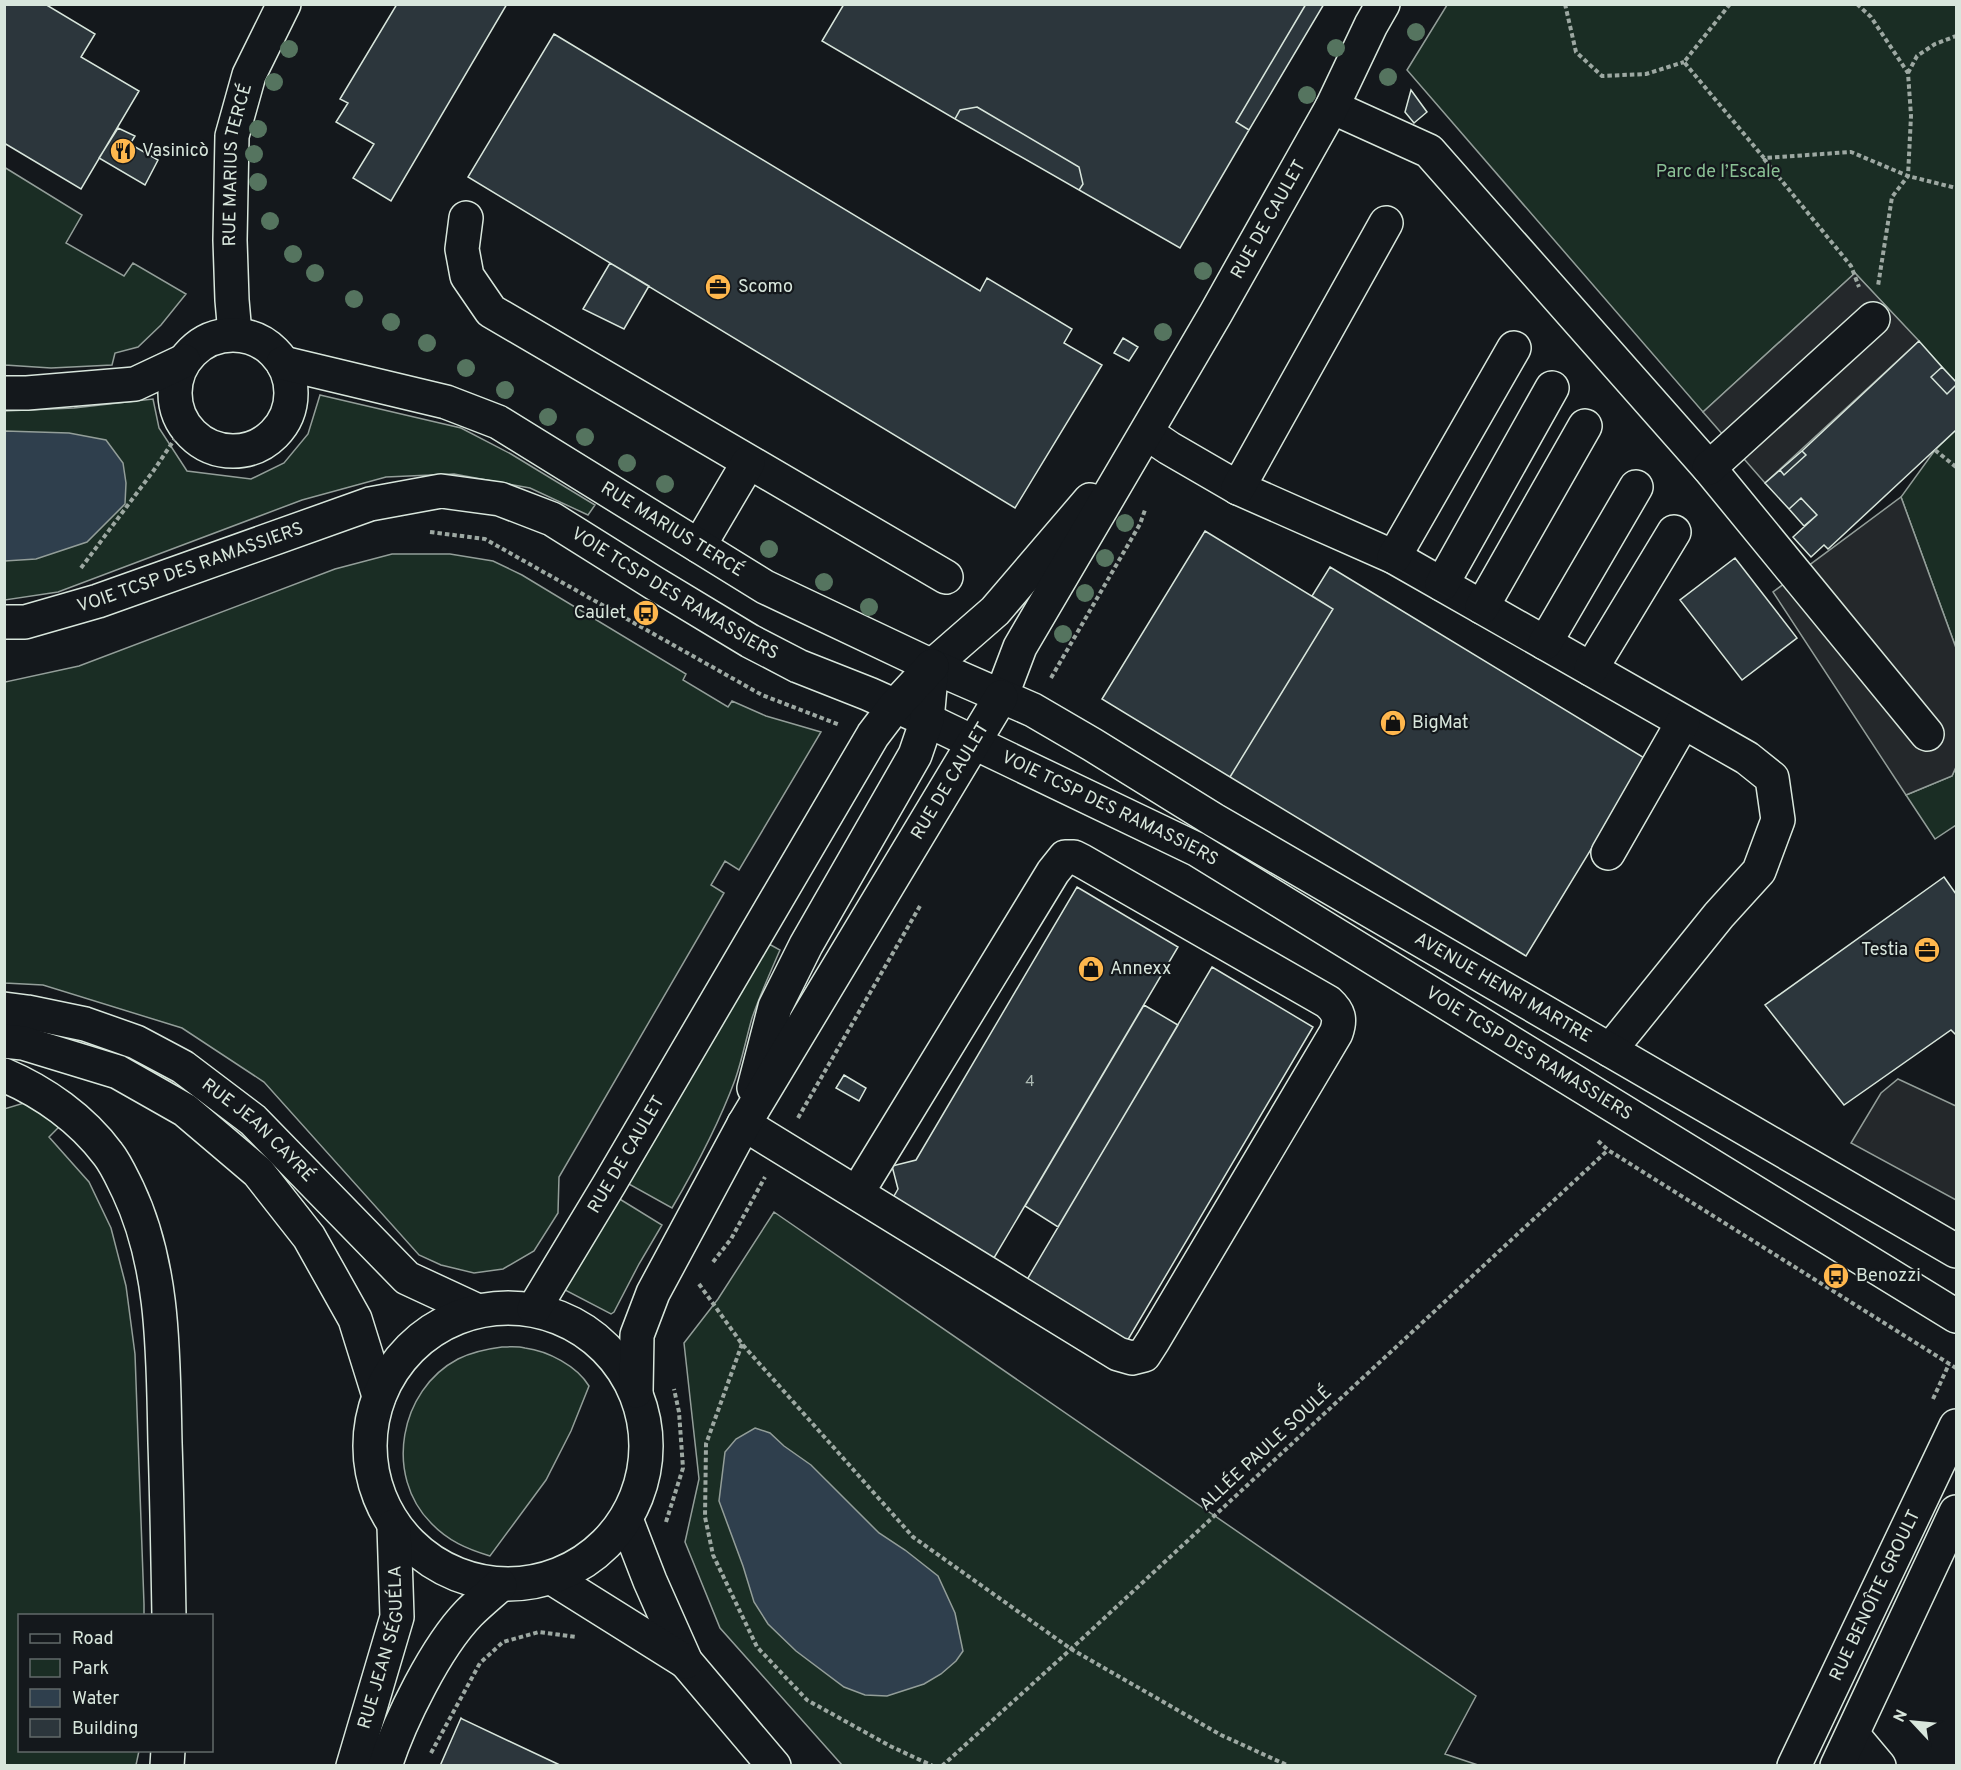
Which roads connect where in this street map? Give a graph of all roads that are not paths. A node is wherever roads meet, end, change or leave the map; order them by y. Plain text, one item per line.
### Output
1 (284, 4) edge
2 (1383, 4) edge
3 (1332, 106) junction
4 (466, 218) dead end
5 (1386, 224) dead end
6 (1873, 319) road end
7 (235, 334) junction
8 (1514, 348) dead end
9 (184, 361) junction
10 (283, 363) junction
11 (1552, 388) dead end
12 (4, 393) edge
13 (1586, 426) dead end
14 (1148, 433) junction
15 (748, 463) junction
16 (1709, 468) junction
17 (1636, 487) dead end
18 (1238, 488) junction
19 (1674, 532) dead end
20 (699, 546) junction
21 (1394, 557) junction
22 (946, 577) dead end
23 (1442, 584) junction
24 (1482, 607) junction
25 (4, 622) edge
26 (1545, 643) junction
27 (932, 666) junction
28 (1591, 669) junction
29 (1001, 697) junction
30 (895, 706) junction
31 (927, 720) junction
32 (1054, 722) joint
33 (1683, 722) junction
34 (1928, 734) dead end
35 (973, 743) junction
36 (1608, 853) dead end
37 (4, 1009) edge
38 (4, 1041) edge
39 (1610, 1050) junction
40 (4, 1075) edge
41 (744, 1124) junction
42 (857, 1193) junction
43 (1956, 1251) edge
44 (534, 1309) junction
45 (476, 1310) junction
46 (1956, 1316) edge
47 (636, 1391) junction
48 (379, 1396) junction
49 (1956, 1426) edge
50 (1956, 1512) edge
51 (626, 1519) junction
52 (394, 1526) junction
53 (552, 1578) junction
54 (500, 1585) junction
55 (169, 1614) edge
56 (686, 1662) junction
57 (1853, 1736) junction
58 (353, 1766) edge
59 (385, 1766) edge
60 (774, 1766) edge
61 (1794, 1766) edge
62 (1837, 1766) edge
63 (1879, 1766) edge

1 - 7 main road, RUE MARIUS TERCÉ
2 - 3 main road, RUE DE CAULET
3 - 14 main road, RUE DE CAULET
3 - 16 main road
4 - 15 main road
5 - 18 main road
6 - 16 main road
7 - 9 main road
7 - 10 main road
8 - 21 main road
9 - 10 main road
9 - 12 main road
10 - 20 main road, RUE MARIUS TERCÉ
11 - 23 main road
13 - 24 main road
14 - 18 main road
14 - 27 main road, RUE DE CAULET
14 - 29 main road, RUE DE CAULET
15 - 20 main road
15 - 22 main road
16 - 34 main road
17 - 26 main road
18 - 21 main road
19 - 28 main road
20 - 27 main road, RUE MARIUS TERCÉ
21 - 23 main road
23 - 24 main road
24 - 26 main road
25 - 30 main road, VOIE TCSP DES RAMASSIERS
26 - 28 main road
27 - 29 main road, RUE MARIUS TERCÉ
27 - 30 main road, RUE DE CAULET
27 - 31 main road, RUE DE CAULET
28 - 33 main road
29 - 32 main road, RUE MARIUS TERCÉ
29 - 35 main road, RUE DE CAULET
30 - 31 main road, VOIE TCSP DES RAMASSIERS
30 - 44 main road, RUE DE CAULET
31 - 35 main road, VOIE TCSP DES RAMASSIERS
31 - 41 main road, RUE DE CAULET
32 - 39 main road, AVENUE HENRI MARTRE
33 - 36 main road
33 - 39 main road
35 - 41 main road, RUE DE CAULET
35 - 46 main road, VOIE TCSP DES RAMASSIERS
37 - 45 main road, RUE JEAN CAYRÉ
38 - 48 main road, RUE JEAN CAYRÉ
39 - 43 main road, AVENUE HENRI MARTRE
40 - 55 main road
41 - 42 main road
41 - 47 main road, RUE DE CAULET
42 - 42 main road
44 - 45 main road
44 - 47 main road
45 - 48 main road
47 - 51 main road
48 - 52 main road
49 - 61 main road, RUE BENOÎTE GROULT
50 - 57 main road, RUE BENOÎTE GROULT
51 - 53 main road
51 - 56 main road
52 - 54 main road
52 - 58 main road, RUE JEAN SÉGUÉLA
53 - 54 main road
53 - 56 main road
54 - 59 main road, RUE JEAN SÉGUÉLA
56 - 60 main road
57 - 62 main road, RUE BENOÎTE GROULT
57 - 63 main road

